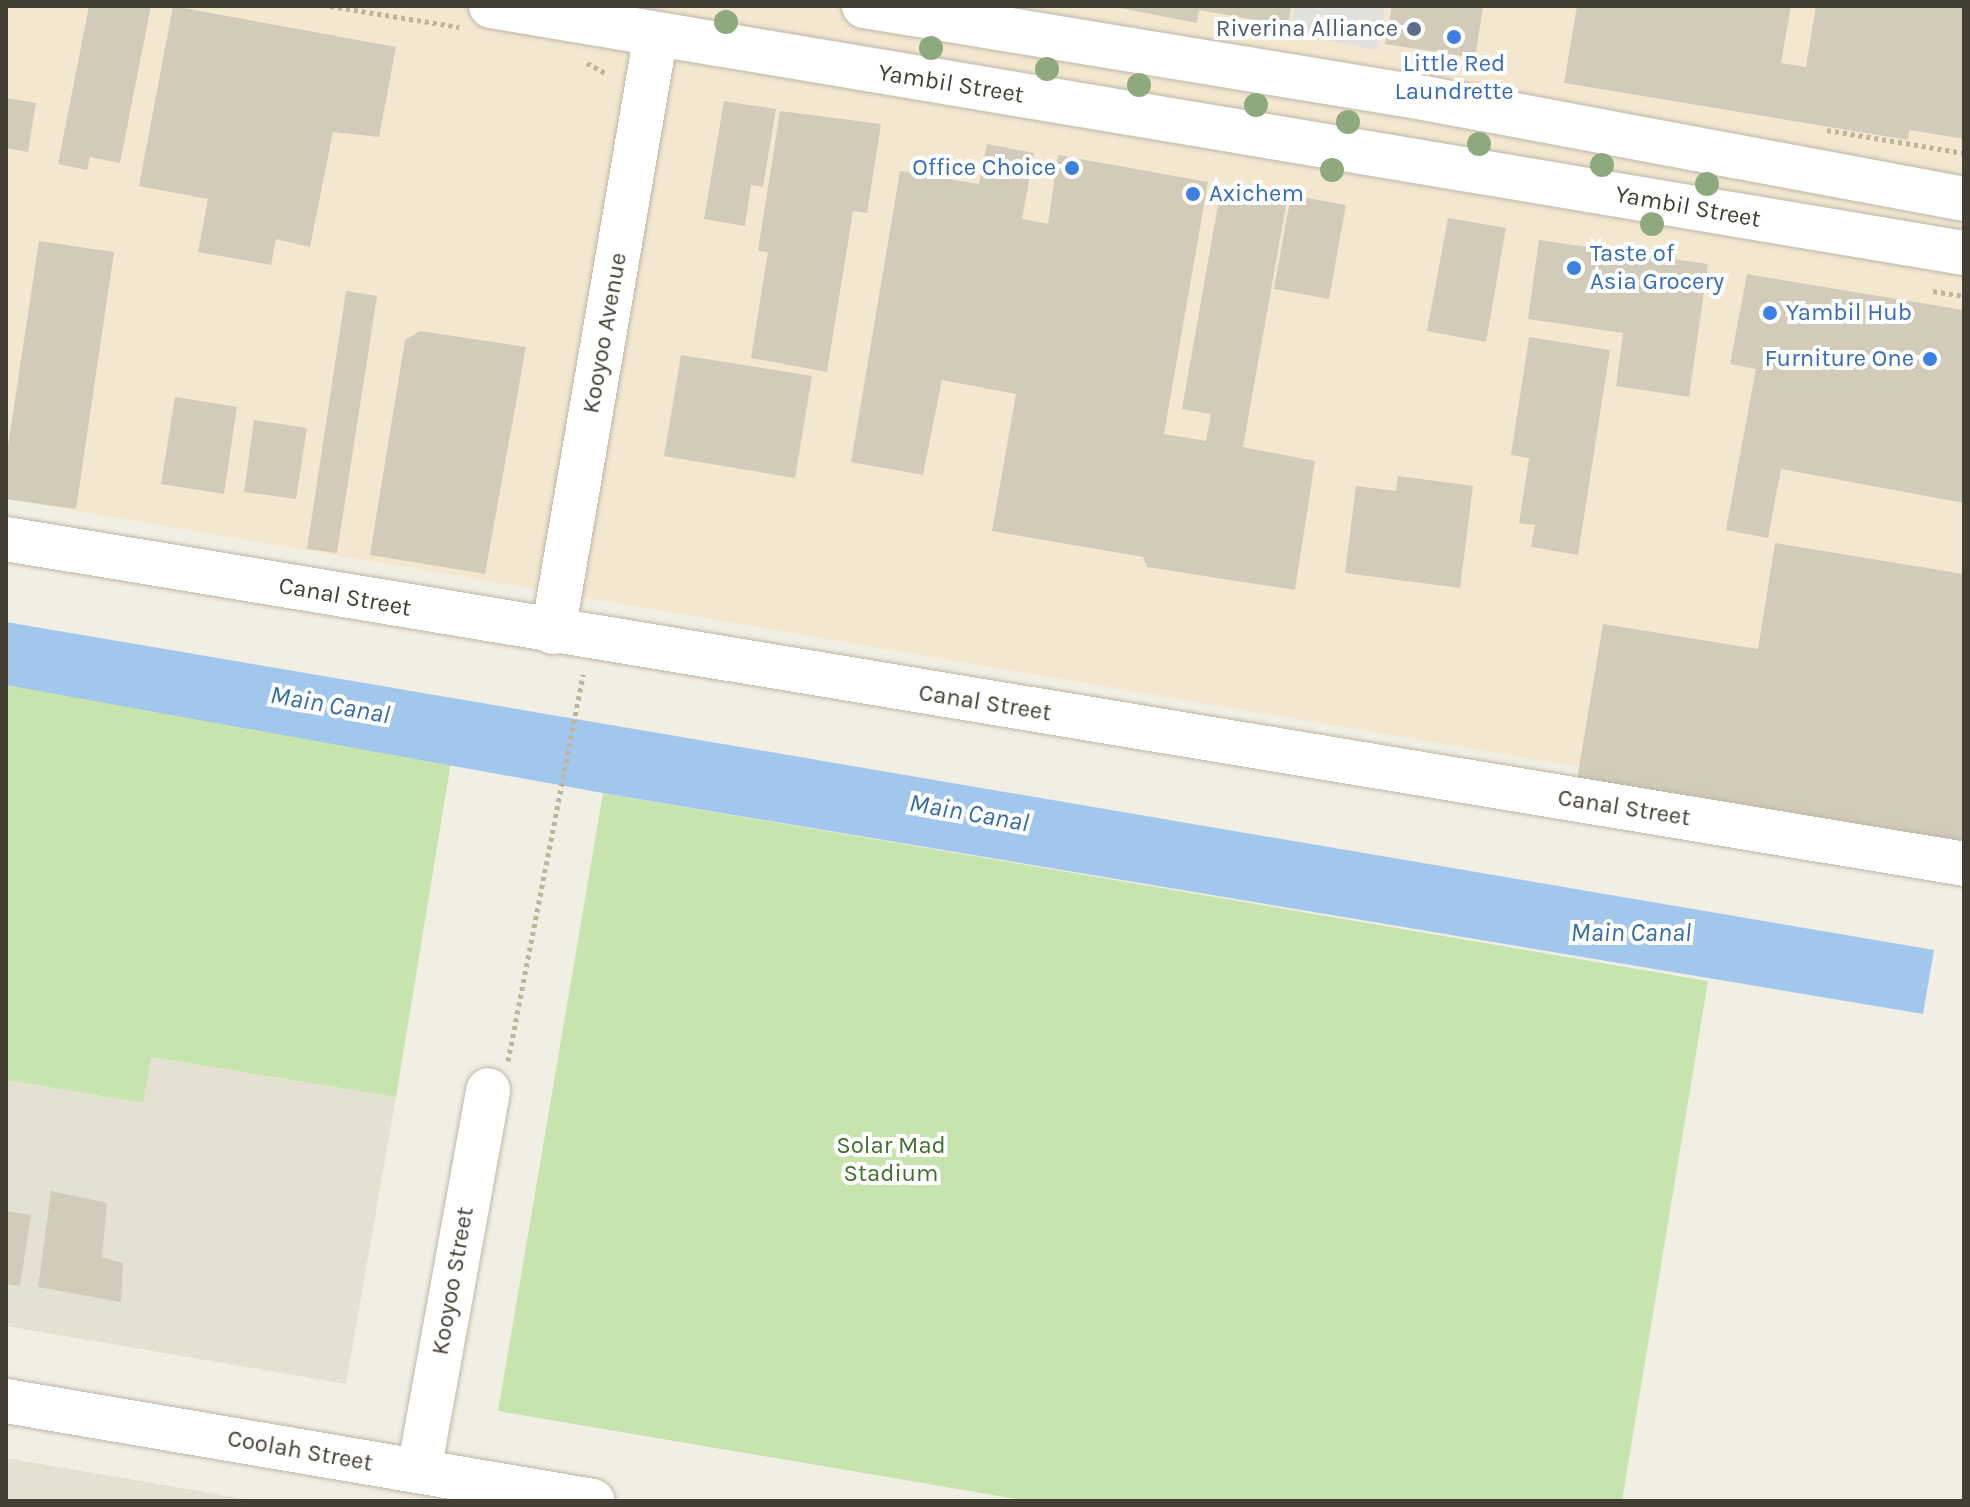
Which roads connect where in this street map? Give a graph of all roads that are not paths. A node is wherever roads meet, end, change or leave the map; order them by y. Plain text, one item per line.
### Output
1 (864, 6) edge
2 (481, 17) edge
3 (656, 34) junction
4 (1424, 98) junction
5 (1411, 160) junction
6 (1964, 199) edge
7 (1964, 253) edge
8 (6, 539) edge
9 (553, 632) junction
10 (1964, 864) edge
11 (488, 1090) road end
12 (6, 1401) edge
13 (419, 1471) junction
14 (593, 1501) edge

1 - 4 street
2 - 3 street, Yambil Street
3 - 5 street, Yambil Street
3 - 9 street, Kooyoo Avenue
4 - 5 street
4 - 6 street
5 - 7 street, Yambil Street
8 - 9 street, Canal Street
9 - 10 street, Canal Street
11 - 13 street, Kooyoo Street
12 - 13 street, Coolah Street
13 - 14 street, Coolah Street

